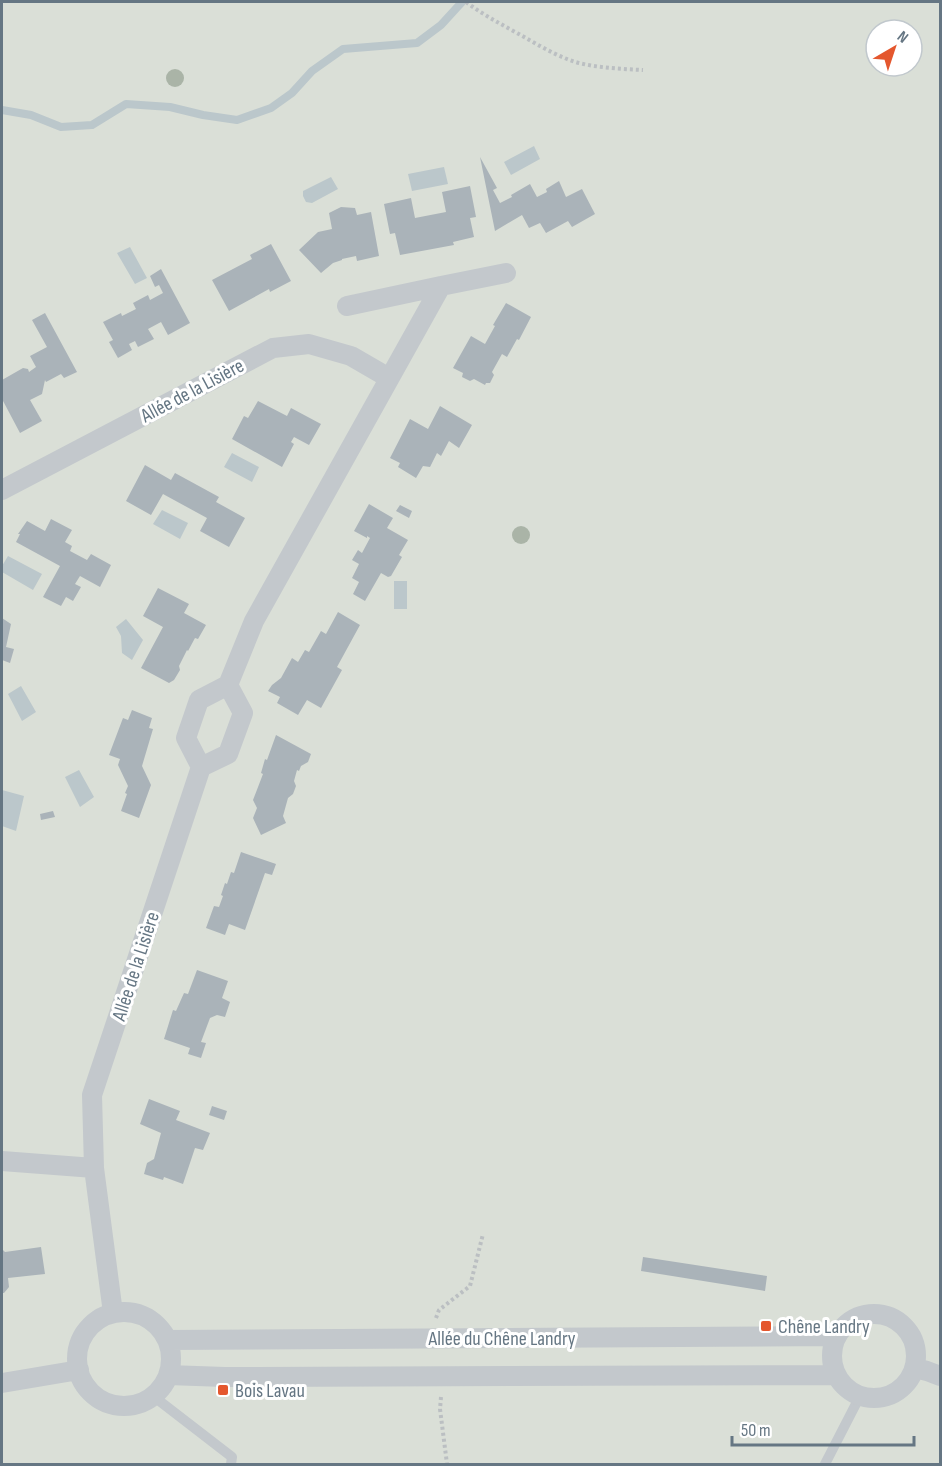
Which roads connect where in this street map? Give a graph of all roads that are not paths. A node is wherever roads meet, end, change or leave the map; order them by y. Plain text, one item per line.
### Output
1 (506, 273) dead end
2 (441, 286) junction
3 (347, 306) dead end
4 (389, 378) junction
5 (2, 490) edge
6 (228, 685) junction
7 (201, 767) junction
8 (2, 1161) edge
9 (94, 1168) junction
10 (113, 1313) junction
11 (836, 1336) junction
12 (167, 1340) junction
13 (915, 1368) junction
14 (79, 1370) junction
15 (835, 1374) junction
16 (168, 1375) junction
17 (940, 1376) edge
18 (2, 1383) edge
19 (153, 1396) junction
20 (860, 1396) junction
21 (231, 1464) edge
22 (825, 1464) edge

1 - 2 street
2 - 3 street
2 - 4 street
4 - 5 street, Allée de la Lisière
4 - 6 street
6 - 7 street
6 - 7 street
7 - 9 street, Allée de la Lisière
8 - 9 street
9 - 10 street, Allée de la Lisière
10 - 12 street
10 - 14 street
11 - 12 street, Allée du Chêne Landry
11 - 13 street
11 - 15 street
12 - 16 street
13 - 17 street
13 - 20 street
14 - 18 street
14 - 19 street
15 - 16 street, Allée du Chêne Landry
15 - 20 street
16 - 19 street
19 - 21 lane
20 - 22 lane

